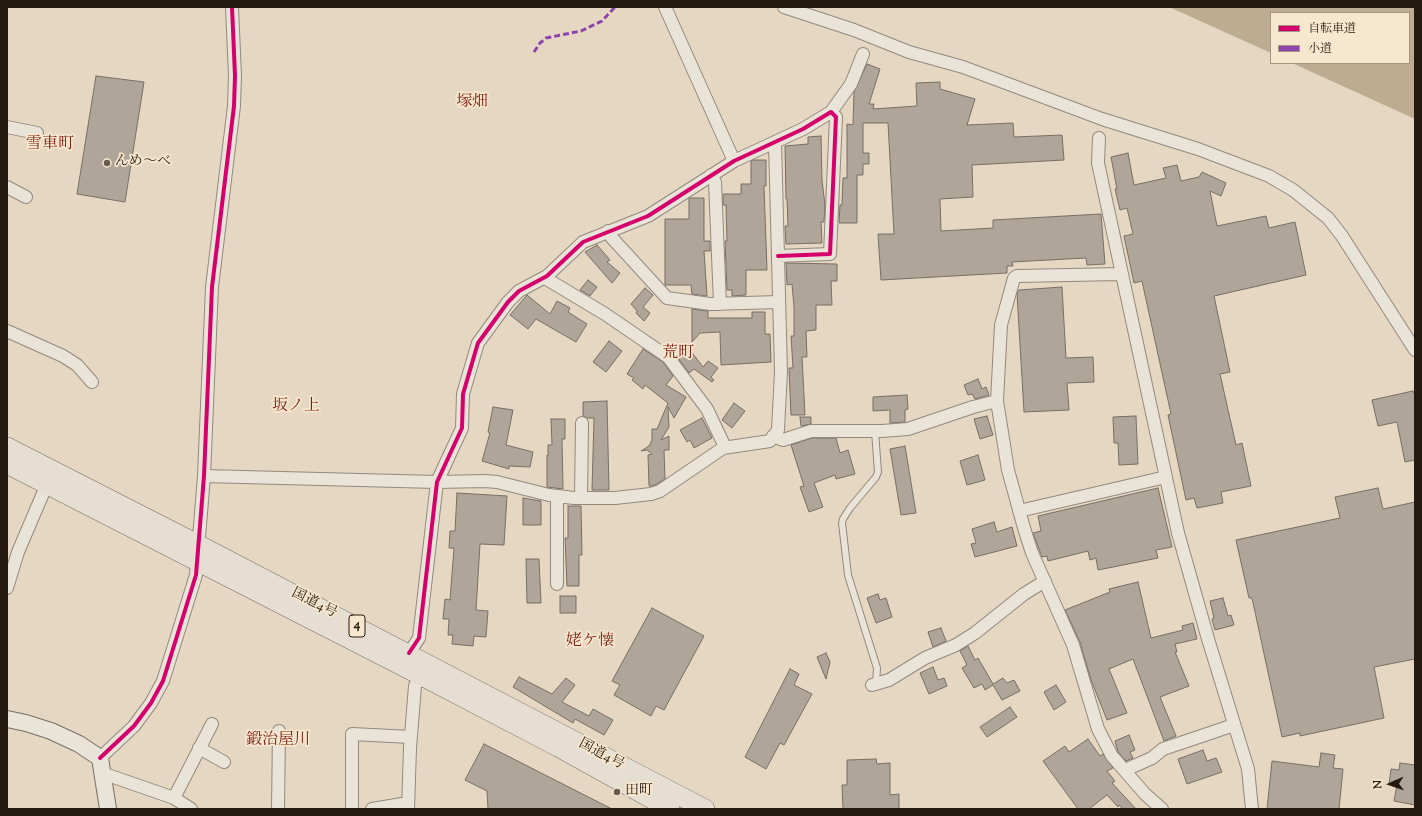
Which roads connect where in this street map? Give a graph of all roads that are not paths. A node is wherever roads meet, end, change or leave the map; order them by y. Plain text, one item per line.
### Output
1 (232, 7) edge
2 (665, 7) edge
3 (784, 7) edge
4 (863, 54) dead end
5 (831, 112) junction
6 (7, 127) edge
7 (37, 133) dead end
8 (1099, 138) dead end
9 (774, 142) junction
10 (734, 161) junction
11 (711, 175) junction
12 (7, 187) edge
13 (26, 197) dead end
14 (608, 231) junction
15 (778, 256) junction
16 (1120, 274) junction
17 (545, 278) junction
18 (779, 302) junction
19 (720, 304) junction
20 (7, 331) edge
21 (1415, 350) edge
22 (92, 382) dead end
23 (997, 401) junction
24 (582, 423) dead end
25 (874, 431) junction
26 (773, 436) junction
27 (7, 447) edge
28 (725, 447) junction
29 (7, 464) edge
30 (204, 476) junction
31 (1166, 477) junction
32 (437, 482) junction
33 (47, 484) junction
34 (557, 496) junction
35 (581, 498) junction
36 (1019, 511) junction
37 (199, 553) junction
38 (1045, 581) junction
39 (557, 584) dead end
40 (7, 588) edge
41 (409, 653) junction
42 (420, 675) junction
43 (874, 685) joint
44 (7, 718) edge
45 (212, 724) dead end
46 (1234, 725) junction
47 (279, 732) dead end
48 (411, 737) junction
49 (199, 748) junction
50 (224, 762) dead end
51 (101, 765) junction
52 (1125, 770) junction
53 (174, 798) junction
54 (408, 806) edge
55 (108, 809) edge
56 (191, 809) edge
57 (278, 809) edge
58 (352, 809) edge
59 (372, 809) edge
60 (670, 809) edge
61 (705, 809) edge
62 (1162, 809) edge
63 (1252, 809) edge

1 - 30 street
2 - 10 street
3 - 21 street
4 - 5 street
5 - 9 street
5 - 15 street
6 - 7 street
8 - 16 street
9 - 10 street
9 - 15 street
10 - 11 street
11 - 14 street
11 - 19 street
12 - 13 street
14 - 17 street
14 - 19 street
15 - 18 street
16 - 23 street
16 - 31 street
17 - 28 street
17 - 32 street
18 - 19 street
18 - 26 street
20 - 22 street
23 - 25 street
23 - 36 street
24 - 35 street
25 - 26 street
25 - 43 lane
26 - 28 street
27 - 37 highway, 国道4号 / 4
28 - 35 street
29 - 33 highway, 国道4号 / 4
30 - 32 street
30 - 37 street
31 - 36 street
31 - 46 street
32 - 34 street
32 - 41 street
33 - 37 highway, 国道4号 / 4
33 - 40 street
34 - 35 street
34 - 39 street
36 - 38 street
37 - 41 highway, 国道4号 / 4
37 - 42 highway, 国道4号 / 4
37 - 51 street
38 - 43 street
38 - 52 street
41 - 61 highway, 国道4号 / 4
42 - 48 street
42 - 60 highway, 国道4号 / 4
44 - 51 main road
45 - 49 street
46 - 52 street
46 - 63 street
47 - 57 street
48 - 54 street
48 - 58 street
49 - 50 street
49 - 53 street
51 - 53 street
51 - 55 main road
52 - 62 street
53 - 56 street
54 - 59 street

